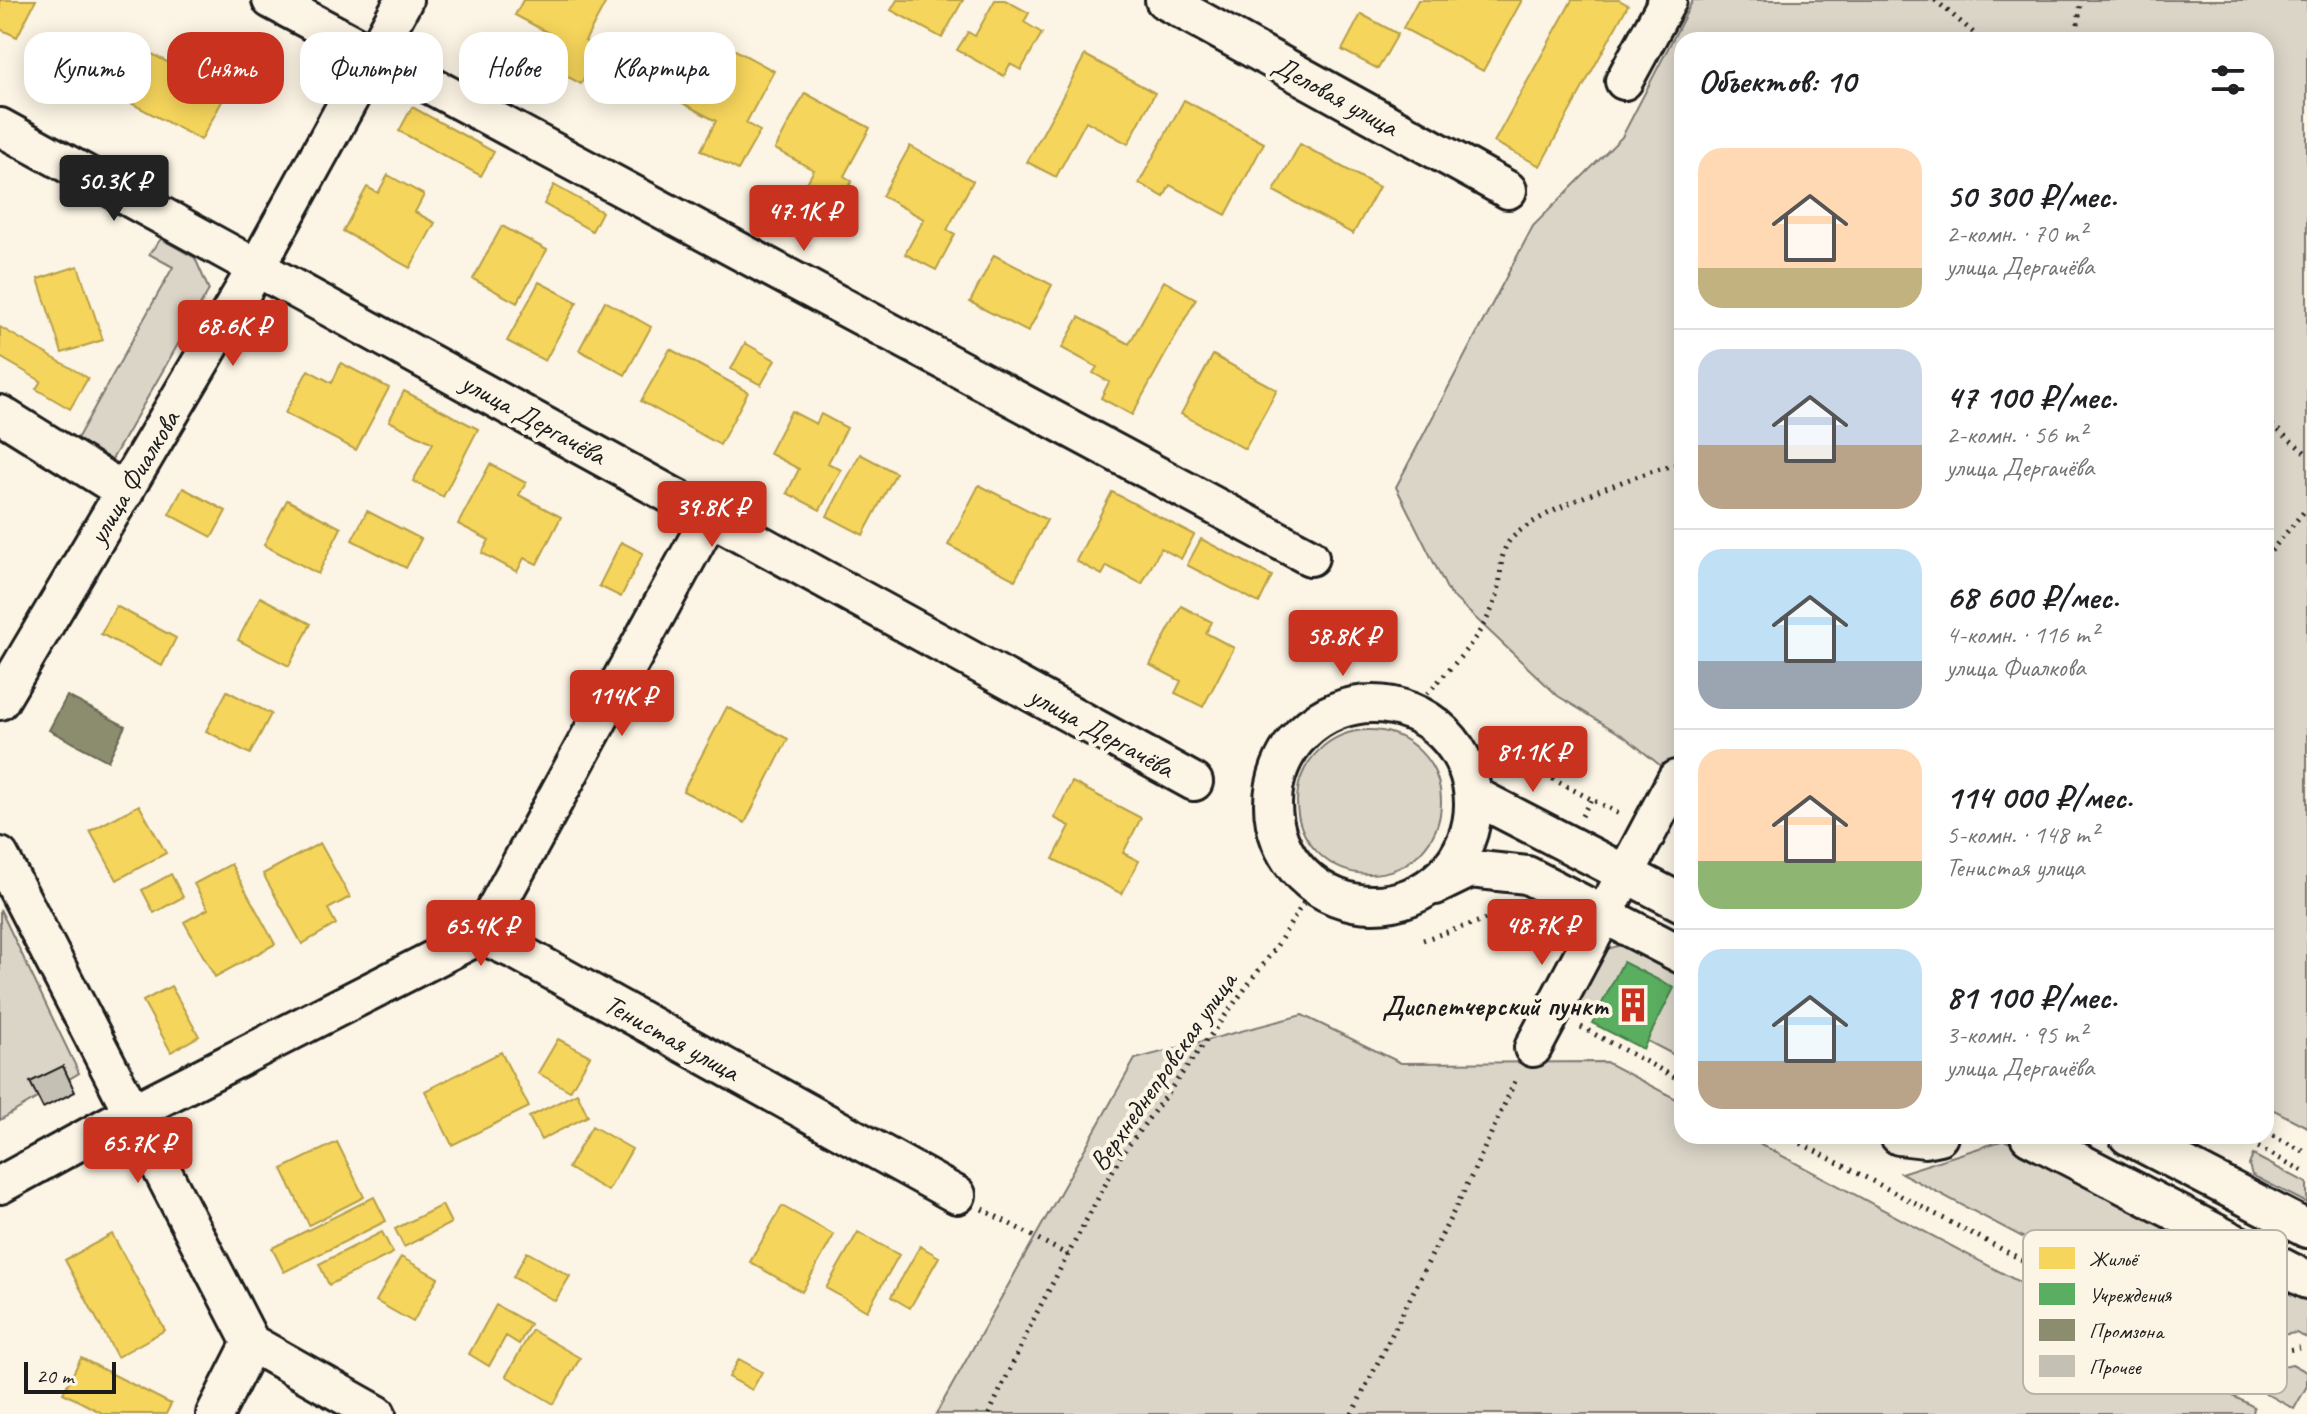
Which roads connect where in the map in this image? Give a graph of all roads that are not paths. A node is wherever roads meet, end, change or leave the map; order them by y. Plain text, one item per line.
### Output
1 (271, 0) edge
2 (404, 0) edge
3 (1164, 0) edge
4 (1668, 0) edge
5 (329, 32) edge
6 (387, 32) edge
7 (1624, 81) dead end
8 (443, 94) edge
9 (348, 104) edge
10 (0, 127) edge
11 (1508, 190) dead end
12 (257, 267) junction
13 (0, 414) edge
14 (125, 492) junction
15 (711, 515) junction
16 (1310, 557) dead end
17 (0, 701) edge
18 (1194, 782) dead end
19 (1674, 783) edge
20 (1473, 795) junction
21 (0, 856) edge
22 (1626, 873) junction
23 (1423, 892) junction
24 (1674, 899) edge
25 (1604, 914) junction
26 (481, 935) junction
27 (1674, 951) edge
28 (1528, 1056) road end
29 (135, 1111) junction
30 (2044, 1144) edge
31 (2143, 1144) edge
32 (0, 1185) edge
33 (957, 1195) road end
34 (2307, 1229) edge
35 (2210, 1230) edge
36 (2287, 1270) edge
37 (2307, 1280) edge
38 (251, 1343) junction
39 (215, 1414) edge
40 (377, 1414) edge

1 - 5 street
2 - 6 street, улица Фиалкова
3 - 11 street, Деловая улица
4 - 7 street
8 - 16 street
9 - 12 street, улица Фиалкова
10 - 12 street, улица Дергачёва
12 - 14 street, улица Фиалкова
12 - 15 street, улица Дергачёва
13 - 14 street
14 - 17 street, улица Фиалкова
15 - 18 street, улица Дергачёва
15 - 26 street
19 - 22 street
20 - 22 street
20 - 23 street
20 - 23 street
21 - 29 street
22 - 24 street
22 - 25 street
23 - 25 street
25 - 27 street
25 - 28 street
26 - 29 street
26 - 33 street, Тенистая улица
29 - 32 street
29 - 38 street
30 - 35 street
31 - 34 street
36 - 37 street
38 - 39 street
38 - 40 street

